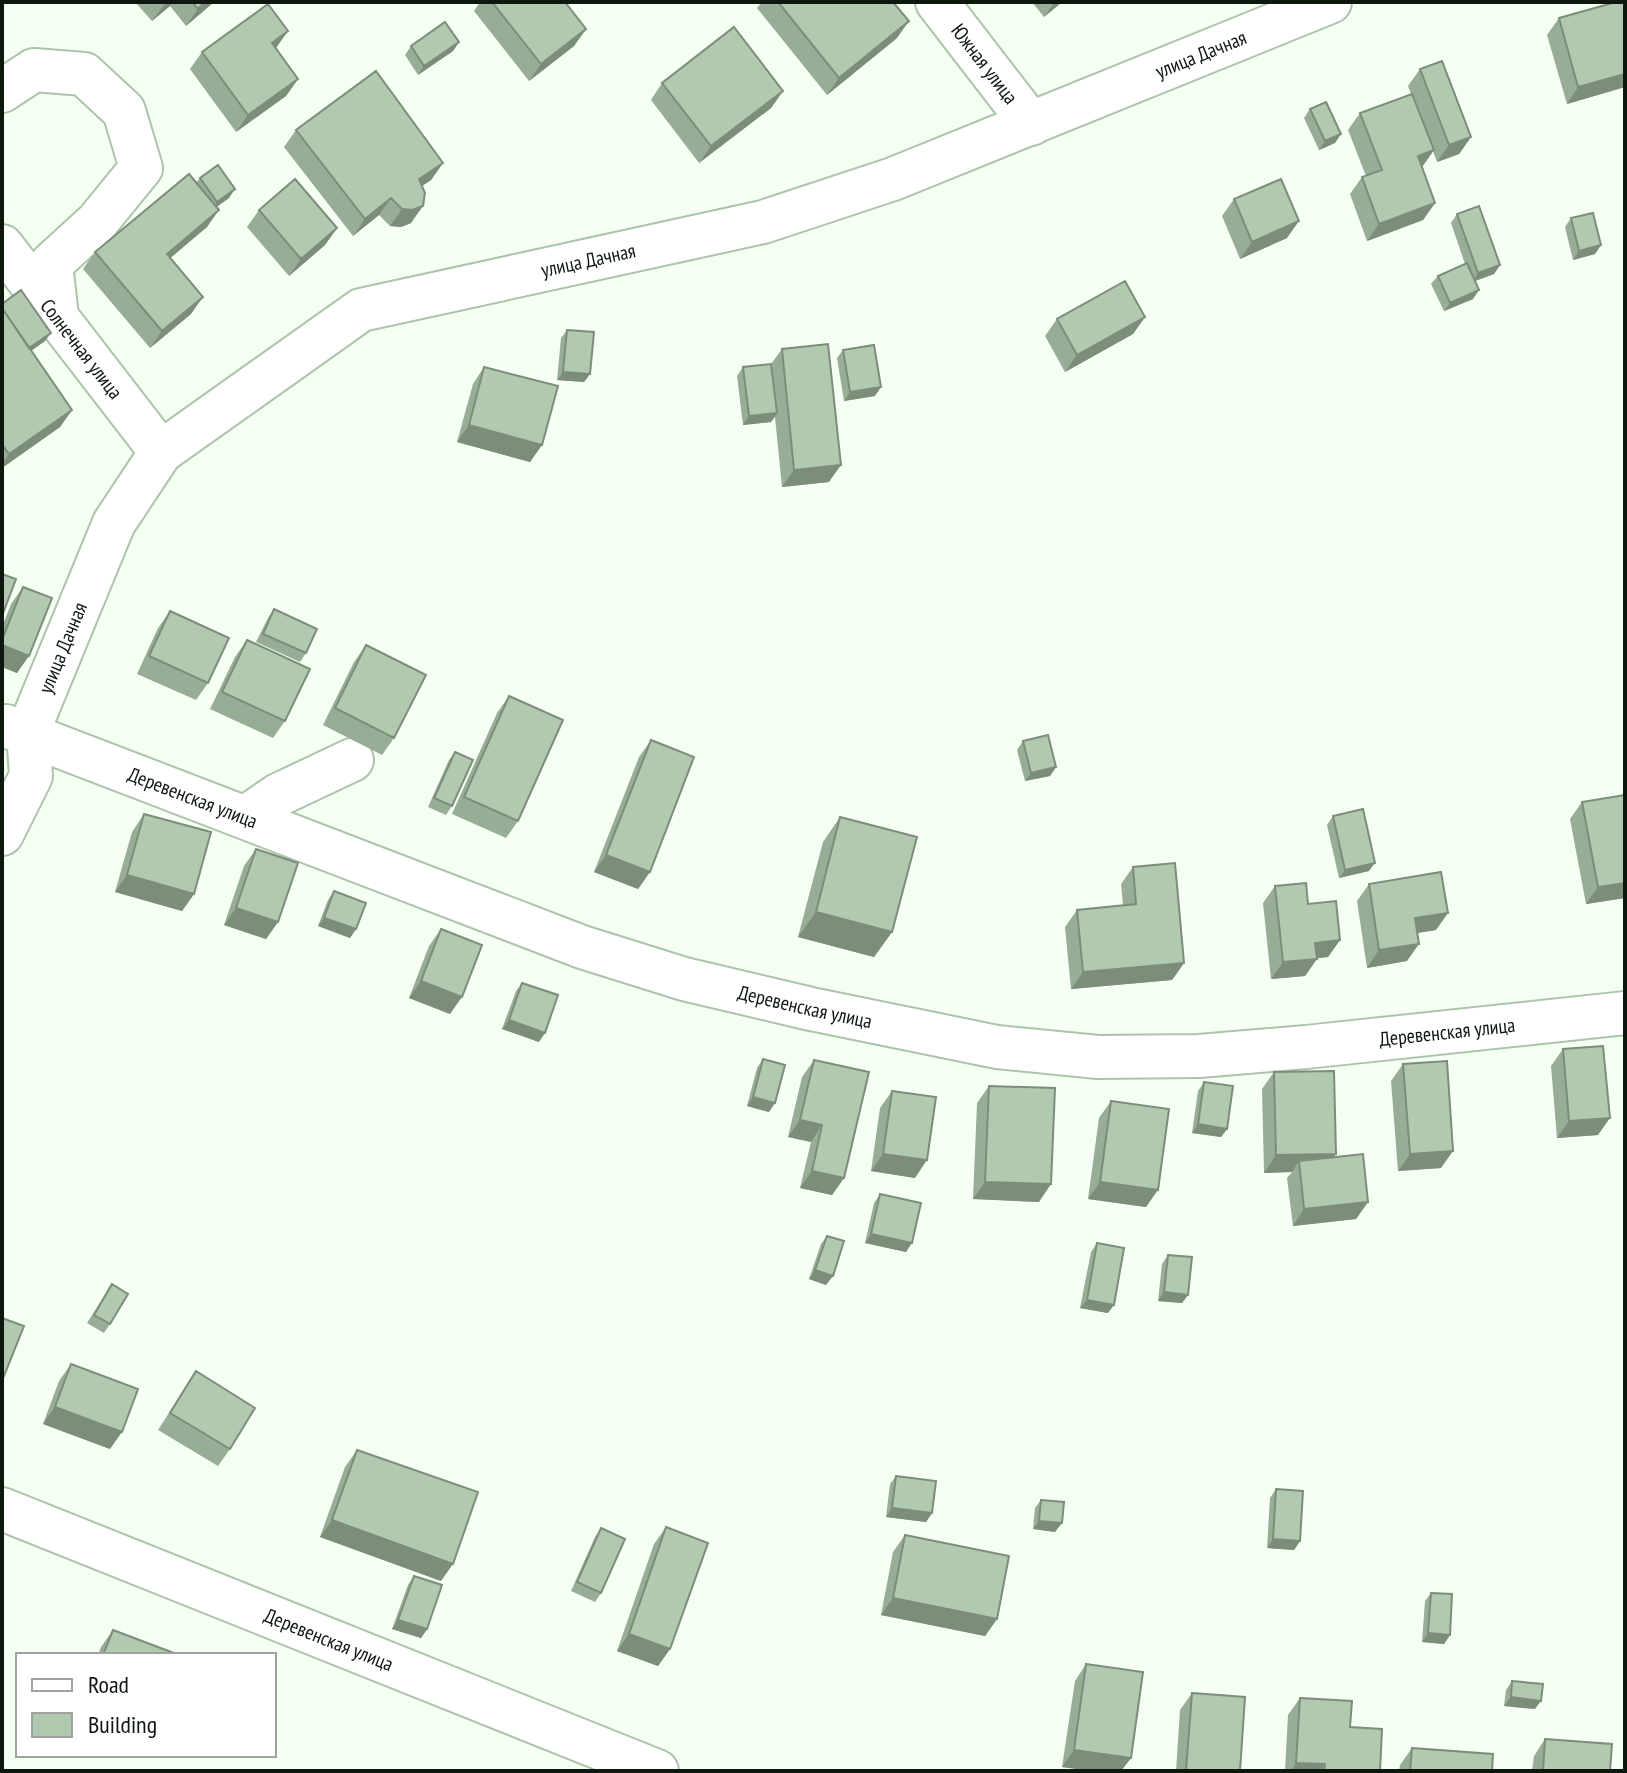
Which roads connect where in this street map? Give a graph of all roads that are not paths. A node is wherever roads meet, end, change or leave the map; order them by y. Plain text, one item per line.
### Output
1 (937, 2) edge
2 (1330, 2) edge
3 (2, 91) edge
4 (1031, 124) junction
5 (2, 246) edge
6 (57, 317) junction
7 (161, 452) junction
8 (15, 729) edge
9 (352, 760) dead end
10 (246, 817) junction
11 (2, 834) edge
12 (1625, 1013) edge
13 (2, 1509) edge
14 (657, 1771) edge

1 - 4 street, Южная улица
2 - 4 street, улица Дачная
3 - 6 street
4 - 7 street, улица Дачная
5 - 6 street, Солнечная улица
6 - 7 street, Солнечная улица
7 - 8 street, улица Дачная
8 - 10 street, Деревенская улица
8 - 11 street
9 - 10 street
10 - 12 street, Деревенская улица
13 - 14 street, Деревенская улица

